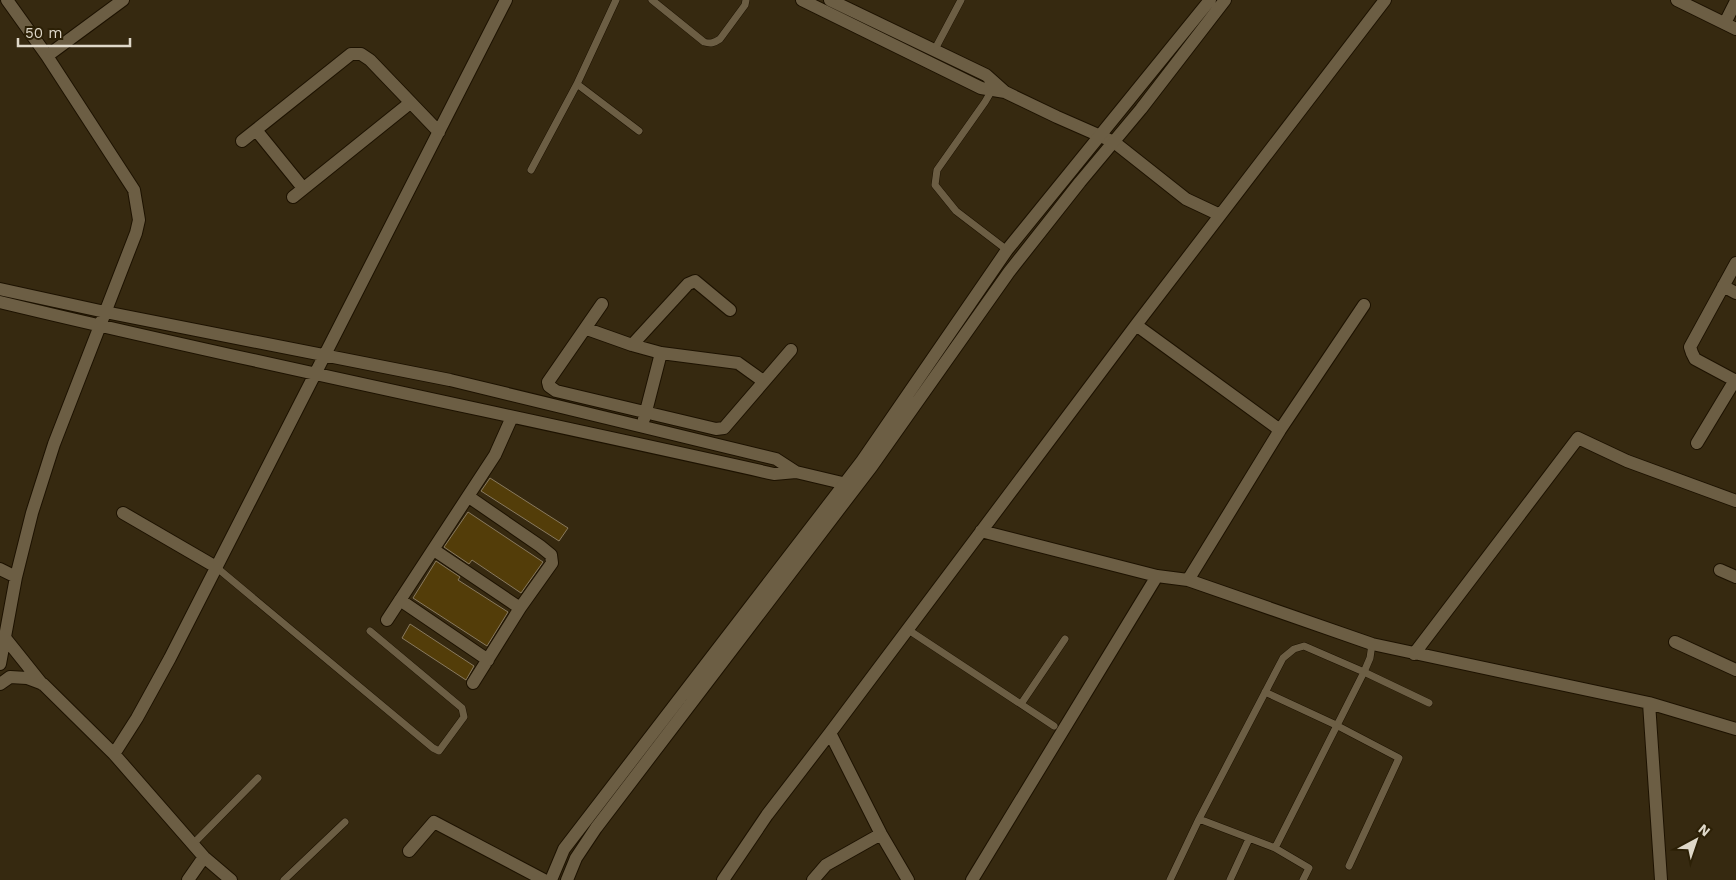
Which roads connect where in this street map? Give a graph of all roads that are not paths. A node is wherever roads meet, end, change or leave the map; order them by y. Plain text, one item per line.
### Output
1 (7, 0) edge
2 (123, 0) edge
3 (506, 0) edge
4 (616, 0) edge
5 (653, 0) edge
6 (746, 0) edge
7 (802, 0) edge
8 (830, 0) edge
9 (961, 0) edge
10 (1210, 0) edge
11 (1224, 0) edge
12 (1385, 0) edge
13 (1677, 0) edge
14 (1736, 1) edge
15 (1730, 26) edge
16 (934, 51) junction
17 (47, 56) junction
18 (577, 84) junction
19 (998, 91) junction
20 (410, 102) junction
21 (256, 130) junction
22 (639, 131) dead end
23 (439, 132) junction
24 (1101, 136) junction
25 (242, 141) dead end
26 (1114, 142) junction
27 (531, 170) dead end
28 (303, 188) junction
29 (293, 197) dead end
30 (1220, 215) junction
31 (1007, 250) junction
32 (1736, 263) edge
33 (1723, 286) junction
34 (0, 289) edge
35 (1736, 293) edge
36 (0, 302) edge
37 (602, 304) dead end
38 (1364, 305) dead end
39 (730, 310) dead end
40 (105, 312) junction
41 (1136, 325) junction
42 (100, 326) junction
43 (587, 329) junction
44 (632, 345) junction
45 (791, 350) dead end
46 (661, 354) junction
47 (324, 355) junction
48 (314, 374) junction
49 (763, 381) junction
50 (1735, 381) edge
51 (645, 412) junction
52 (512, 417) junction
53 (642, 426) junction
54 (1280, 430) junction
55 (637, 443) junction
56 (1696, 443) dead end
57 (796, 472) junction
58 (851, 485) junction
59 (469, 497) junction
60 (1736, 501) edge
61 (123, 513) dead end
62 (980, 531) junction
63 (434, 550) junction
64 (216, 567) junction
65 (0, 569) edge
66 (1720, 570) dead end
67 (1157, 576) junction
68 (16, 577) junction
69 (1736, 577) edge
70 (1188, 580) junction
71 (400, 600) junction
72 (520, 608) junction
73 (387, 620) dead end
74 (907, 629) junction
75 (370, 631) dead end
76 (6, 639) junction
77 (1065, 639) dead end
78 (1675, 642) dead end
79 (1372, 644) junction
80 (1414, 654) junction
81 (488, 660) junction
82 (0, 664) edge
83 (1736, 670) edge
84 (1364, 672) junction
85 (473, 683) dead end
86 (0, 684) edge
87 (43, 684) junction
88 (1265, 692) junction
89 (1429, 703) dead end
90 (1021, 704) junction
91 (1649, 704) junction
92 (1336, 725) junction
93 (1054, 726) dead end
94 (1736, 729) edge
95 (830, 734) junction
96 (114, 754) junction
97 (258, 778) dead end
98 (1199, 819) junction
99 (346, 822) dead end
100 (881, 834) junction
101 (1249, 839) junction
102 (193, 844) junction
103 (1275, 848) junction
104 (409, 852) dead end
105 (204, 857) junction
106 (1349, 866) dead end
107 (818, 878) edge
108 (188, 880) edge
109 (231, 880) edge
110 (284, 880) edge
111 (544, 880) edge
112 (550, 880) edge
113 (567, 880) edge
114 (723, 880) edge
115 (908, 880) edge
116 (972, 880) edge
117 (1170, 880) edge
118 (1230, 880) edge
119 (1303, 880) edge
120 (1661, 880) edge

1 - 17 street
2 - 17 street
3 - 23 street
4 - 18 lane
5 - 6 lane
7 - 19 street
8 - 16 street
9 - 16 lane
10 - 24 street
11 - 26 street
12 - 30 street
13 - 15 street
14 - 15 street
16 - 19 street
17 - 40 street
18 - 22 lane
18 - 27 lane
19 - 24 street
19 - 31 lane
20 - 21 street
20 - 23 street
20 - 28 street
21 - 25 street
21 - 28 street
23 - 47 street
24 - 26 street
24 - 31 street
26 - 30 street
26 - 58 street
28 - 29 street
30 - 41 street
31 - 58 street
32 - 33 street
33 - 35 street
33 - 50 street
34 - 40 street
36 - 42 street
37 - 43 street
38 - 54 street
39 - 44 street
40 - 42 street
40 - 47 street
41 - 54 street
41 - 62 street
42 - 48 street
42 - 68 street
43 - 44 street
43 - 51 street
44 - 46 street
45 - 49 street
46 - 49 street
46 - 51 street
47 - 48 street
47 - 53 street
48 - 52 street
48 - 64 street
49 - 51 street
50 - 56 street
51 - 53 street
52 - 55 street
52 - 59 street
53 - 55 street
53 - 57 street
54 - 70 street
55 - 57 street
57 - 58 street
58 - 112 street
58 - 113 street
59 - 63 street
59 - 72 street
60 - 80 street
61 - 64 street
62 - 67 street
62 - 74 street
63 - 71 street
63 - 72 street
64 - 75 lane
64 - 96 street
65 - 68 street
66 - 69 street
67 - 70 street
67 - 116 street
68 - 76 street
70 - 79 street
71 - 73 street
71 - 81 street
72 - 81 street
74 - 90 lane
74 - 95 street
76 - 82 street
76 - 87 street
77 - 90 lane
78 - 83 street
79 - 80 street
79 - 84 lane
80 - 91 street
81 - 85 street
84 - 88 lane
84 - 89 lane
84 - 92 lane
86 - 87 street
87 - 96 street
88 - 92 lane
88 - 98 lane
90 - 93 lane
91 - 94 street
91 - 120 street
92 - 103 lane
92 - 106 lane
95 - 100 street
95 - 114 street
96 - 102 street
97 - 102 lane
98 - 101 lane
98 - 117 lane
99 - 110 lane
100 - 107 street
100 - 115 street
101 - 103 lane
101 - 118 lane
102 - 105 street
103 - 119 lane
104 - 111 street
105 - 108 street
105 - 109 street

